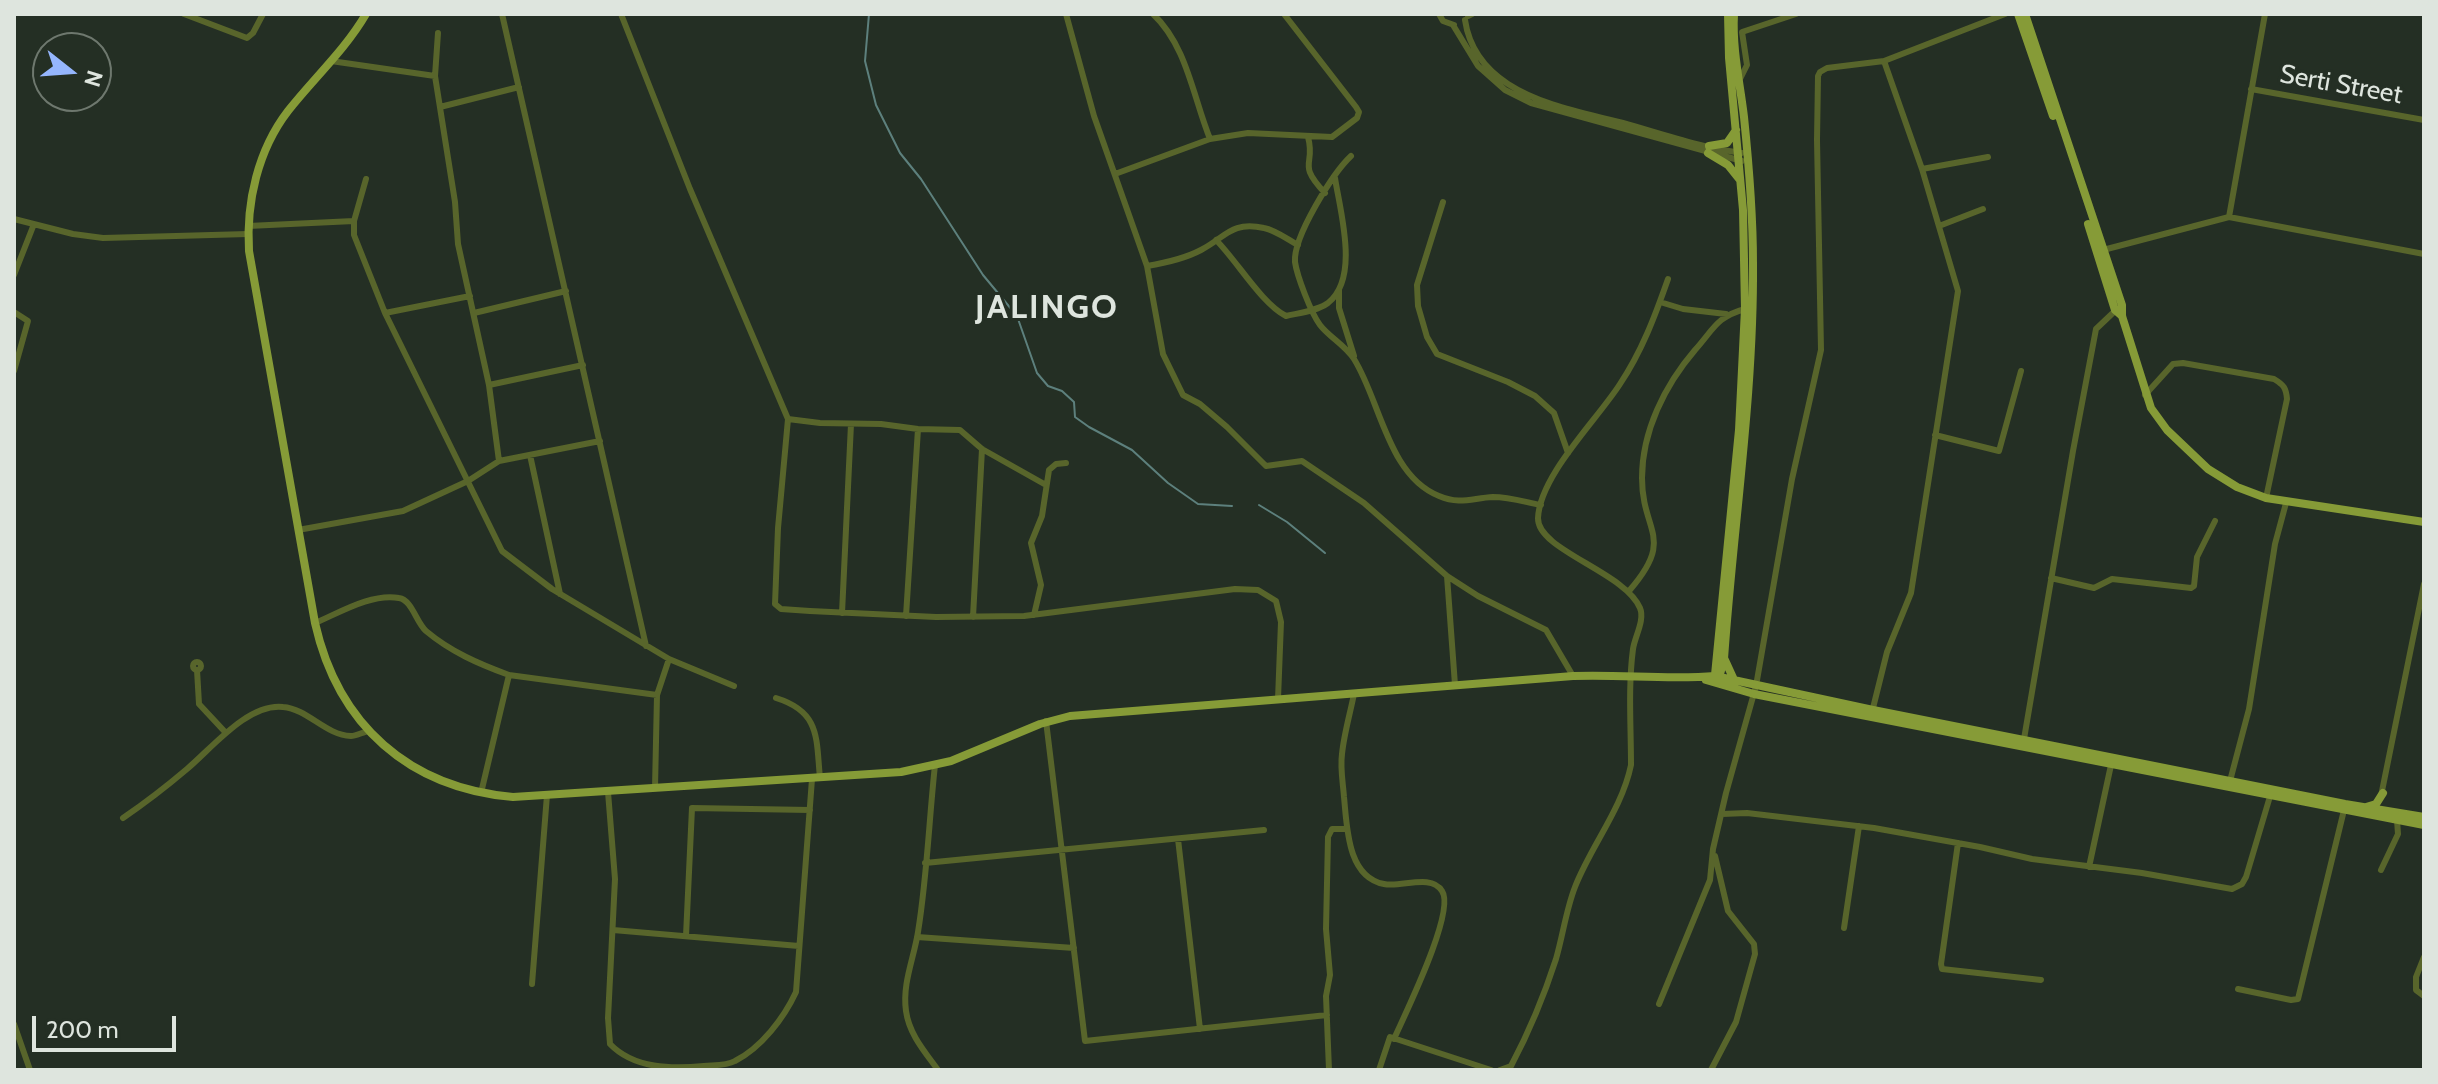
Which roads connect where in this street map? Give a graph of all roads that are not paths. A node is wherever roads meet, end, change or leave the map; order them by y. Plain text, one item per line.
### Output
1 (184, 14) edge
2 (263, 14) edge
3 (366, 14) edge
4 (502, 14) edge
5 (621, 14) edge
6 (1066, 14) edge
7 (1153, 14) edge
8 (1284, 14) edge
9 (1439, 14) edge
10 (1728, 14) edge
11 (1734, 14) edge
12 (1796, 14) edge
13 (2005, 14) edge
14 (2018, 14) edge
15 (2025, 14) edge
16 (2265, 14) edge
17 (1468, 16) edge
18 (1453, 25) junction
19 (438, 33) dead end
20 (331, 61) junction
21 (1884, 61) junction
22 (435, 76) junction
23 (1739, 83) junction
24 (519, 87) junction
25 (2251, 89) junction
26 (440, 107) junction
27 (2424, 120) edge
28 (1737, 130) junction
29 (1308, 137) junction
30 (1210, 139) junction
31 (1708, 149) junction
32 (1351, 156) dead end
33 (1743, 157) junction
34 (1988, 157) dead end
35 (1922, 169) junction
36 (1115, 174) junction
37 (1335, 178) junction
38 (366, 179) dead end
39 (1741, 181) junction
40 (1325, 193) junction
41 (1443, 202) dead end
42 (1983, 209) dead end
43 (2229, 217) junction
44 (14, 219) edge
45 (354, 221) junction
46 (34, 224) junction
47 (1939, 226) junction
48 (248, 230) junction
49 (1216, 240) junction
50 (1298, 245) junction
51 (2103, 251) junction
52 (2424, 254) edge
53 (1147, 266) junction
54 (14, 275) edge
55 (1668, 279) dead end
56 (1339, 290) junction
57 (566, 291) junction
58 (470, 296) junction
59 (1660, 302) junction
60 (1313, 309) junction
61 (1745, 309) junction
62 (2120, 310) junction
63 (14, 312) edge
64 (385, 313) junction
65 (474, 313) junction
66 (1726, 314) junction
67 (1354, 359) junction
68 (583, 365) junction
69 (14, 371) edge
70 (2021, 371) dead end
71 (489, 385) junction
72 (2145, 395) junction
73 (788, 419) junction
74 (851, 424) junction
75 (918, 429) junction
76 (1935, 435) junction
77 (600, 441) junction
78 (982, 449) junction
79 (1568, 453) junction
80 (530, 455) junction
81 (499, 461) junction
82 (1066, 463) dead end
83 (468, 481) junction
84 (1046, 485) junction
85 (2266, 498) junction
86 (2286, 503) junction
87 (1541, 505) junction
88 (2215, 521) dead end
89 (2423, 523) edge
90 (298, 530) junction
91 (1447, 576) junction
92 (2051, 578) junction
93 (2424, 584) edge
94 (1629, 591) junction
95 (560, 594) junction
96 (842, 613) junction
97 (1034, 615) junction
98 (906, 616) junction
99 (973, 617) junction
100 (315, 623) junction
101 (646, 646) junction
102 (1721, 658) junction
103 (669, 659) junction
104 (197, 670) dead end
105 (509, 675) junction
106 (1631, 675) junction
107 (1573, 676) junction
108 (1712, 679) junction
109 (1735, 682) junction
110 (1455, 685) junction
111 (734, 686) dead end
112 (1755, 690) junction
113 (1354, 694) junction
114 (657, 695) junction
115 (776, 698) dead end
116 (1278, 699) junction
117 (1872, 714) junction
118 (1046, 721) junction
119 (369, 731) junction
120 (226, 733) junction
121 (2022, 742) junction
122 (935, 765) junction
123 (2111, 765) junction
124 (816, 779) junction
125 (2230, 781) junction
126 (655, 788) junction
127 (608, 792) junction
128 (2271, 792) junction
129 (481, 793) junction
130 (2383, 793) junction
131 (547, 795) junction
132 (2345, 807) junction
133 (2365, 807) junction
134 (810, 810) junction
135 (2374, 812) junction
136 (2389, 812) junction
137 (1722, 814) junction
138 (2424, 817) edge
139 (123, 818) dead end
140 (2397, 820) junction
141 (2424, 825) edge
142 (1859, 826) junction
143 (1347, 829) junction
144 (1264, 830) dead end
145 (1178, 839) junction
146 (1958, 843) junction
147 (1713, 849) junction
148 (1062, 850) junction
149 (925, 863) junction
150 (2089, 867) junction
151 (2381, 870) dead end
152 (1844, 928) dead end
153 (613, 930) junction
154 (686, 936) junction
155 (917, 937) junction
156 (799, 946) junction
157 (1074, 948) junction
158 (2424, 957) edge
159 (2041, 980) dead end
160 (532, 984) dead end
161 (2238, 989) dead end
162 (2424, 996) edge
163 (1659, 1004) dead end
164 (1327, 1015) junction
165 (14, 1024) edge
166 (1200, 1029) junction
167 (1394, 1039) junction
168 (30, 1070) edge
169 (938, 1070) edge
170 (1329, 1070) edge
171 (1379, 1070) edge
172 (1491, 1070) edge
173 (1500, 1070) edge
174 (1711, 1070) edge

1 - 2 street
3 - 20 main road
4 - 24 street
5 - 73 street
6 - 36 street
7 - 30 street
8 - 29 street
9 - 18 street
10 - 28 main road
11 - 23 main road
12 - 23 street
13 - 21 street
14 - 62 main road
15 - 51 main road
16 - 25 street
17 - 18 street
17 - 31 street
18 - 31 street
19 - 22 street
20 - 22 street
20 - 48 main road
21 - 35 street
21 - 112 street
22 - 26 street
23 - 33 main road
24 - 26 street
24 - 57 street
25 - 27 street, Serti Street
25 - 43 street
26 - 58 street
28 - 31 main road
28 - 33 main road
29 - 30 street
29 - 40 street
30 - 36 street
31 - 33 street
31 - 39 main road
32 - 37 street
33 - 39 main road
33 - 102 main road
34 - 35 street
35 - 47 street
36 - 53 street
37 - 40 street
37 - 56 street
38 - 45 street
39 - 61 main road
40 - 50 street
41 - 79 street
42 - 47 street
43 - 51 street
43 - 52 street
44 - 46 street
45 - 48 street
45 - 64 street
46 - 48 street
46 - 54 street
47 - 76 street
48 - 90 main road
49 - 50 street
49 - 53 street
49 - 60 street
50 - 60 street
51 - 62 main road
53 - 91 street
55 - 59 street
56 - 60 street
56 - 67 street
57 - 65 street
57 - 68 street
58 - 64 street
58 - 65 street
59 - 66 street
59 - 79 street
60 - 67 street
61 - 66 street
61 - 102 main road
62 - 72 main road
62 - 92 street
63 - 69 street
64 - 83 street
65 - 71 street
66 - 94 street
67 - 87 street
68 - 71 street
68 - 77 street
70 - 76 street
71 - 81 street
72 - 85 main road
72 - 85 street
73 - 74 street
73 - 96 street
74 - 75 street
74 - 96 street
75 - 78 street
75 - 98 street
76 - 117 street
77 - 80 street
77 - 101 street
78 - 84 street
78 - 99 street
79 - 87 street
80 - 81 street
80 - 95 street
81 - 83 street
82 - 84 street
83 - 90 street
83 - 95 street
84 - 97 street
85 - 86 main road
86 - 89 main road
86 - 125 street
87 - 94 street
88 - 92 street
90 - 100 main road
91 - 107 street
91 - 110 street
92 - 121 street
93 - 130 street
94 - 106 street
95 - 101 street
96 - 98 street
97 - 99 street
97 - 116 street
98 - 99 street
100 - 105 street
100 - 119 main road
101 - 103 street
102 - 108 main road
102 - 109 main road
103 - 111 street
103 - 114 street
104 - 120 street
105 - 114 street
105 - 129 street
106 - 107 main road
106 - 108 main road
106 - 173 street
107 - 110 main road
108 - 109 main road
108 - 112 main road
109 - 112 main road
110 - 113 main road
112 - 117 main road
112 - 137 street
113 - 116 main road
113 - 143 street
114 - 126 street
115 - 124 street
116 - 118 main road
117 - 121 main road
118 - 122 main road
118 - 148 street
119 - 120 street
119 - 129 main road
120 - 139 street
121 - 123 main road
121 - 125 main road
122 - 124 main road
122 - 149 street
123 - 128 main road
123 - 150 street
124 - 126 main road
124 - 134 street
125 - 128 main road
126 - 127 main road
127 - 131 main road
127 - 153 street
128 - 132 main road
128 - 150 street
129 - 131 main road
130 - 133 main road
130 - 135 street
130 - 136 main road
131 - 160 street
132 - 133 main road
132 - 135 main road
132 - 161 street
133 - 135 main road
134 - 154 street
134 - 156 street
135 - 136 main road
135 - 140 main road
136 - 138 main road
137 - 142 street
137 - 147 street
140 - 141 main road
140 - 151 street
142 - 146 street
142 - 152 street
143 - 164 street
143 - 167 street
144 - 145 street
145 - 148 street
145 - 166 street
146 - 150 street
146 - 159 street
147 - 163 street
147 - 174 street
148 - 149 street
148 - 157 street
149 - 155 street
153 - 154 street
153 - 156 street
154 - 156 street
155 - 157 street
155 - 169 street
157 - 166 street
158 - 162 street
164 - 166 street
164 - 170 street
165 - 168 street
167 - 171 street
167 - 172 street

